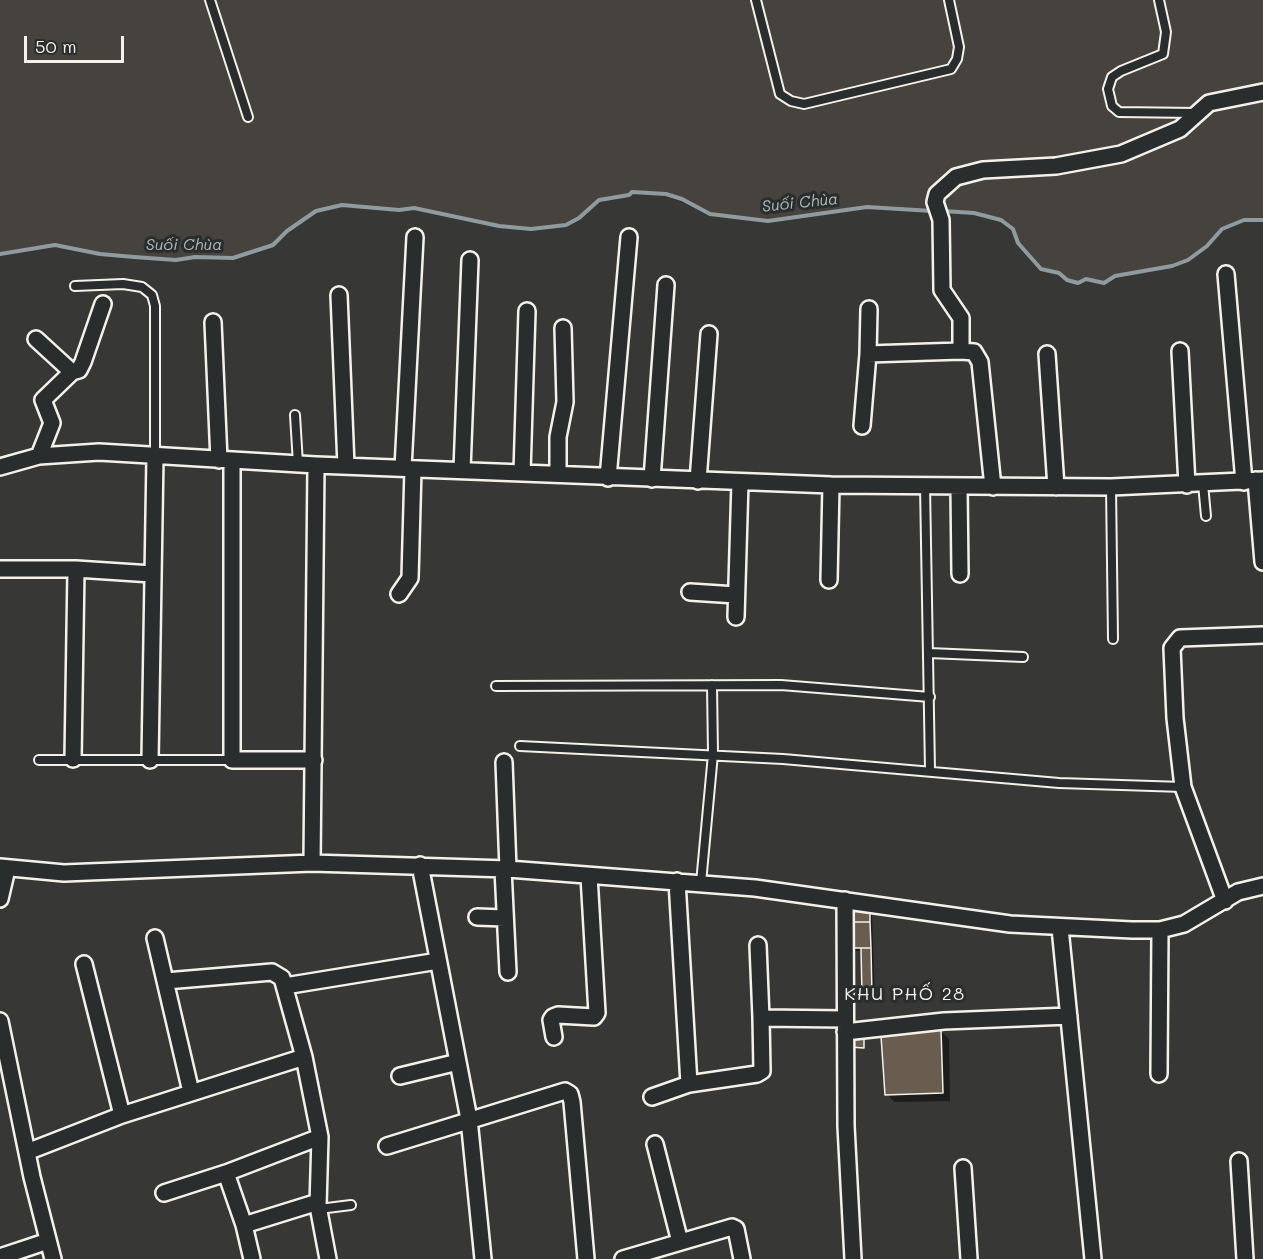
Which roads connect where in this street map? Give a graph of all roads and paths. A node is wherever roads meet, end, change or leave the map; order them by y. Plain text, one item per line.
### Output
1 (210, 0) edge
2 (756, 0) edge
3 (949, 0) edge
4 (1160, 0) edge
5 (1263, 92) edge
6 (1198, 113) junction
7 (248, 117) dead end
8 (415, 237) dead end
9 (629, 237) dead end
10 (470, 260) dead end
11 (1226, 274) dead end
12 (666, 285) dead end
13 (75, 286) dead end
14 (339, 295) dead end
15 (103, 304) dead end
16 (869, 309) dead end
17 (527, 311) dead end
18 (213, 322) dead end
19 (563, 328) dead end
20 (709, 334) dead end
21 (36, 339) dead end
22 (961, 351) junction
23 (1180, 351) dead end
24 (868, 354) junction
25 (1047, 354) dead end
26 (72, 372) junction
27 (295, 416) dead end
28 (862, 426) dead end
29 (39, 456) junction
30 (155, 456) junction
31 (225, 460) junction
32 (298, 464) junction
33 (316, 465) junction
34 (346, 466) junction
35 (0, 467) edge
36 (408, 469) junction
37 (462, 470) junction
38 (522, 473) junction
39 (558, 474) junction
40 (608, 478) junction
41 (652, 479) junction
42 (698, 481) junction
43 (1254, 481) edge
44 (740, 482) junction
45 (1187, 484) junction
46 (1203, 484) junction
47 (831, 485) junction
48 (925, 486) junction
49 (959, 487) junction
50 (993, 487) junction
51 (1056, 487) junction
52 (1111, 487) junction
53 (1206, 516) dead end
54 (1263, 561) edge
55 (0, 569) edge
56 (76, 569) junction
57 (152, 574) junction
58 (960, 574) dead end
59 (829, 580) dead end
60 (690, 592) dead end
61 (399, 594) dead end
62 (736, 595) junction
63 (736, 616) dead end
64 (1263, 635) edge
65 (1113, 639) dead end
66 (929, 652) junction
67 (1023, 657) dead end
68 (712, 685) junction
69 (496, 686) dead end
70 (930, 697) junction
71 (520, 746) dead end
72 (712, 754) junction
73 (73, 759) junction
74 (39, 760) dead end
75 (150, 760) junction
76 (232, 760) junction
77 (314, 760) junction
78 (504, 762) dead end
79 (930, 770) junction
80 (1183, 787) junction
81 (312, 863) junction
82 (420, 865) junction
83 (3, 868) edge
84 (505, 869) junction
85 (590, 876) junction
86 (677, 881) junction
87 (701, 883) junction
88 (1263, 886) edge
89 (0, 899) edge
90 (845, 900) junction
91 (1225, 900) junction
92 (477, 917) dead end
93 (506, 918) junction
94 (1060, 928) junction
95 (1160, 930) junction
96 (155, 938) dead end
97 (759, 945) dead end
98 (438, 961) junction
99 (84, 964) dead end
100 (507, 972) dead end
101 (166, 981) junction
102 (285, 986) junction
103 (1069, 1016) junction
104 (760, 1018) junction
105 (0, 1021) edge
106 (845, 1025) junction
107 (554, 1037) dead end
108 (304, 1057) junction
109 (458, 1062) junction
110 (1159, 1074) dead end
111 (400, 1076) dead end
112 (689, 1084) junction
113 (191, 1092) junction
114 (652, 1097) dead end
115 (122, 1115) junction
116 (469, 1119) junction
117 (320, 1137) junction
118 (655, 1144) dead end
119 (387, 1146) dead end
120 (27, 1152) junction
121 (1239, 1161) dead end
122 (963, 1168) dead end
123 (226, 1173) junction
124 (164, 1193) dead end
125 (318, 1206) junction
126 (351, 1206) dead end
127 (244, 1225) junction
128 (48, 1241) junction
129 (680, 1242) junction
130 (0, 1257) edge
131 (53, 1259) edge
132 (252, 1259) edge
133 (328, 1259) edge
134 (483, 1259) edge
135 (586, 1259) edge
136 (623, 1259) edge
137 (742, 1259) edge
138 (853, 1259) edge
139 (969, 1259) edge
140 (1093, 1259) edge
141 (1245, 1259) edge

1 - 7 lane
2 - 3 lane
4 - 6 lane
5 - 6 street
6 - 22 street
8 - 36 street
9 - 40 street
10 - 37 street
11 - 43 street
12 - 41 street
13 - 30 lane
14 - 34 street
15 - 26 street
16 - 24 street
17 - 38 street
18 - 31 street
19 - 39 street
20 - 42 street
21 - 26 street
22 - 24 street
22 - 50 street
23 - 45 street
24 - 28 street
25 - 51 street
26 - 29 street
27 - 32 lane
29 - 30 street
29 - 35 street
30 - 31 street
30 - 57 street
31 - 32 street
31 - 76 street
32 - 33 street
33 - 34 street
33 - 77 street
34 - 36 street
36 - 37 street
36 - 61 street
37 - 38 street
38 - 39 street
39 - 40 street
40 - 41 street
41 - 42 street
42 - 44 street
43 - 46 street
43 - 54 street
44 - 47 street
44 - 62 street
45 - 46 street
45 - 52 street
46 - 53 lane
47 - 48 street
47 - 59 street
48 - 49 street
48 - 66 lane
49 - 50 street
49 - 58 street
50 - 51 street
51 - 52 street
52 - 65 lane
55 - 56 street
56 - 57 street
56 - 73 street
57 - 75 street
60 - 62 street
62 - 63 street
64 - 80 street
66 - 67 lane
66 - 70 lane
68 - 69 lane
68 - 70 lane
68 - 72 lane
70 - 79 lane
71 - 72 lane
72 - 79 lane
72 - 87 lane
73 - 74 lane
73 - 75 lane
75 - 76 lane
76 - 77 street
77 - 81 street
78 - 84 street
79 - 80 lane
80 - 91 street
81 - 82 street
81 - 83 street
82 - 84 street
82 - 98 street
83 - 89 street
84 - 85 street
84 - 93 street
85 - 86 street
85 - 107 street
86 - 87 street
86 - 112 street
87 - 90 street
88 - 91 street
90 - 94 street
90 - 106 street
91 - 95 street
92 - 93 street
93 - 100 street
94 - 95 street
94 - 103 street
95 - 110 street
96 - 101 street
97 - 104 street
98 - 102 street
98 - 109 street
99 - 115 street
101 - 102 street
101 - 113 street
102 - 108 street
103 - 106 street
103 - 140 street
104 - 106 street
104 - 112 street
105 - 120 street
106 - 138 street
108 - 113 street
108 - 117 street
109 - 111 street
109 - 116 street
112 - 114 street
113 - 115 street
115 - 120 street
116 - 119 street
116 - 134 street
116 - 135 street
117 - 123 street
117 - 125 street
118 - 129 street
120 - 128 street
121 - 141 street
122 - 139 street
123 - 124 street
123 - 127 street
125 - 126 lane
125 - 127 street
125 - 133 street
127 - 132 street
128 - 130 street
128 - 131 street
129 - 136 street
129 - 137 street

